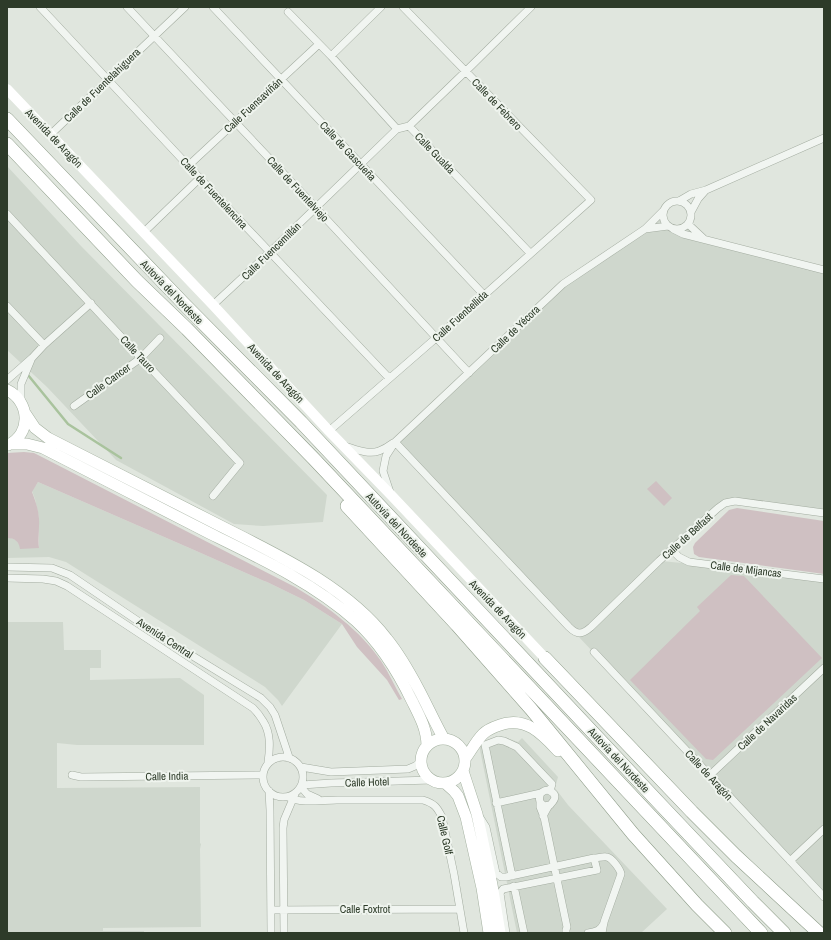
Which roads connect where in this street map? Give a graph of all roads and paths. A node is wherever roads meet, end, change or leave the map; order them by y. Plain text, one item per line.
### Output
1 (40, 7) edge
2 (127, 7) edge
3 (185, 7) edge
4 (214, 7) edge
5 (381, 7) edge
6 (403, 7) edge
7 (531, 7) edge
8 (288, 12) dead end
9 (154, 35) junction
10 (319, 44) junction
11 (331, 56) junction
12 (465, 72) junction
13 (281, 79) junction
14 (108, 80) junction
15 (7, 89) edge
16 (7, 119) edge
17 (235, 122) junction
18 (409, 126) junction
19 (397, 129) junction
20 (50, 134) junction
21 (824, 138) edge
22 (7, 144) edge
23 (361, 164) junction
24 (188, 166) junction
25 (200, 178) junction
26 (706, 190) junction
27 (590, 200) joint
28 (679, 201) junction
29 (316, 208) junction
30 (663, 211) junction
31 (691, 212) junction
32 (7, 214) edge
33 (688, 224) junction
34 (670, 228) junction
35 (645, 229) junction
36 (144, 232) junction
37 (705, 240) junction
38 (270, 252) junction
39 (530, 253) junction
40 (824, 270) edge
41 (137, 281) junction
42 (484, 295) junction
43 (91, 303) junction
44 (213, 305) junction
45 (7, 306) edge
46 (160, 338) dead end
47 (436, 338) junction
48 (44, 345) junction
49 (32, 358) junction
50 (141, 358) junction
51 (469, 373) junction
52 (389, 378) junction
53 (7, 380) edge
54 (7, 390) edge
55 (21, 402) junction
56 (74, 406) dead end
57 (25, 413) junction
58 (329, 431) junction
59 (395, 442) junction
60 (9, 444) edge
61 (343, 446) junction
62 (310, 464) junction
63 (213, 496) dead end
64 (392, 496) junction
65 (824, 513) edge
66 (672, 550) junction
67 (7, 567) edge
68 (7, 578) edge
69 (824, 579) edge
70 (594, 652) dead end
71 (544, 658) junction
72 (824, 668) edge
73 (562, 721) junction
74 (444, 739) junction
75 (427, 746) junction
76 (289, 757) junction
77 (465, 759) junction
78 (268, 762) junction
79 (421, 762) junction
80 (301, 767) junction
81 (463, 771) junction
82 (72, 775) dead end
83 (263, 775) junction
84 (709, 776) junction
85 (432, 780) junction
86 (445, 783) junction
87 (302, 786) junction
88 (269, 791) junction
89 (550, 791) junction
90 (541, 793) junction
91 (292, 796) junction
92 (320, 800) junction
93 (540, 802) junction
94 (496, 803) junction
95 (550, 805) junction
96 (610, 806) junction
97 (477, 814) junction
98 (543, 816) junction
99 (824, 829) edge
100 (594, 858) junction
101 (790, 861) junction
102 (554, 867) junction
103 (512, 876) junction
104 (556, 878) junction
105 (514, 886) junction
106 (824, 897) edge
107 (284, 909) junction
108 (460, 909) junction
109 (271, 910) junction
110 (604, 922) junction
111 (567, 930) edge
112 (271, 933) edge
113 (284, 933) edge
114 (464, 933) edge
115 (489, 933) edge
116 (500, 933) edge
117 (506, 933) edge
118 (524, 933) edge
119 (572, 933) edge
120 (588, 933) edge
121 (602, 933) edge
122 (725, 933) edge
123 (761, 933) edge
124 (784, 933) edge
125 (807, 933) edge
126 (819, 933) edge

1 - 14 street, Calle de Fuentelencina
2 - 9 street, Calle de Fuentelviejo
3 - 9 street, Calle de Fuentelahiguera
4 - 13 street, Calle de Gascueña
5 - 11 street
6 - 12 street, Calle de Febrero
7 - 12 street
8 - 10 street
9 - 14 street, Calle de Fuentelahiguera
9 - 17 street, Calle de Fuentelviejo
10 - 11 street
10 - 13 street, Calle Fuensaviñán
11 - 19 street
12 - 18 street
12 - 27 street, Calle de Febrero
13 - 17 street, Calle Fuensaviñán
13 - 23 street, Calle de Gascueña
14 - 20 street, Calle de Fuentelahiguera
14 - 24 street, Calle de Fuentelencina
15 - 20 street, Avenida de Aragón
16 - 124 highway, Autovía del Nordeste
17 - 24 street, Calle Fuensaviñán
17 - 29 street, Calle de Fuentelviejo
18 - 19 street, Calle Gualda
18 - 39 street, Calle Gualda
19 - 23 street, Calle Fuencemillán
20 - 36 street, Avenida de Aragón
21 - 26 street
22 - 41 highway, Autovía del Nordeste
23 - 29 street, Calle Fuencemillán
23 - 42 street, Calle de Gascueña
24 - 25 street, Calle de Fuentelencina
25 - 36 street
25 - 38 street, Calle de Fuentelencina
26 - 28 street
26 - 31 street
27 - 39 street, Calle Fuenbellida
28 - 30 street
28 - 31 street
29 - 38 street, Calle Fuencemillán
29 - 47 street, Calle de Fuentelviejo
30 - 34 street
30 - 35 street, Calle de Yécora
31 - 33 street
32 - 43 street, Calle Tauro
33 - 34 street
33 - 37 street
34 - 35 street, Calle de Yécora
34 - 37 street
35 - 51 street, Calle de Yécora
36 - 44 street, Avenida de Aragón
37 - 40 street
38 - 44 street, Calle Fuencemillán
38 - 52 street, Calle de Fuentelencina
39 - 42 street, Calle Fuenbellida
41 - 62 highway
41 - 73 highway, Autovía del Nordeste
42 - 47 street, Calle Fuenbellida
43 - 48 street
43 - 50 street, Calle Tauro
44 - 58 street, Avenida de Aragón
45 - 48 street
46 - 50 street, Calle Cancer
47 - 51 street, Calle de Fuentelviejo
47 - 52 street, Calle Fuenbellida
48 - 49 street
49 - 53 street
49 - 55 street
50 - 56 street, Calle Cancer
50 - 63 street, Calle Tauro
51 - 59 street, Calle de Yécora
52 - 58 street, Calle Fuenbellida
54 - 55 main road
55 - 57 main road
57 - 60 main road
57 - 74 main road
58 - 61 street, Avenida de Aragón
59 - 61 street, Calle de Yécora
59 - 64 street, Calle de Yécora
59 - 66 street, Calle de Belfast
60 - 75 main road
61 - 64 street, Avenida de Aragón
62 - 73 highway
62 - 96 highway
64 - 71 street, Avenida de Aragón
65 - 66 street, Calle de Belfast
66 - 69 street, Calle de Mijancas
67 - 76 street, Avenida Central
68 - 78 street, Avenida Central
70 - 84 street, Calle de Aragón
71 - 125 highway
71 - 126 highway
72 - 84 street, Calle de Navaridas
73 - 123 highway, Autovía del Nordeste
74 - 75 main road
74 - 77 main road
75 - 79 main road
76 - 78 street
76 - 80 street
77 - 81 main road
77 - 96 main road
78 - 83 street
79 - 80 street, Calle Hotel
79 - 85 main road
80 - 87 street
81 - 86 main road
81 - 97 main road
82 - 83 street, Calle India
83 - 88 street
84 - 101 street, Calle de Aragón
85 - 86 main road
85 - 87 street, Calle Hotel
86 - 115 main road
87 - 91 street
87 - 92 street
88 - 91 street
88 - 109 street
89 - 90 street
89 - 94 street
89 - 95 street
90 - 93 street
90 - 94 street
91 - 92 street, Calle Golf
91 - 107 street
92 - 108 street, Calle Golf
93 - 95 street
93 - 98 street
94 - 103 street
95 - 98 street
96 - 122 highway
97 - 103 street
97 - 116 main road
98 - 102 street
99 - 101 street
100 - 102 street
100 - 104 street
100 - 110 street
101 - 106 street, Calle de Aragón
102 - 103 street
102 - 104 street
104 - 105 street
104 - 111 street
105 - 117 street
105 - 118 street
107 - 108 street, Calle Foxtrot
107 - 109 street, Calle Foxtrot
107 - 113 street
108 - 114 street, Calle Golf
109 - 112 street
110 - 120 street
110 - 121 street
111 - 119 street

